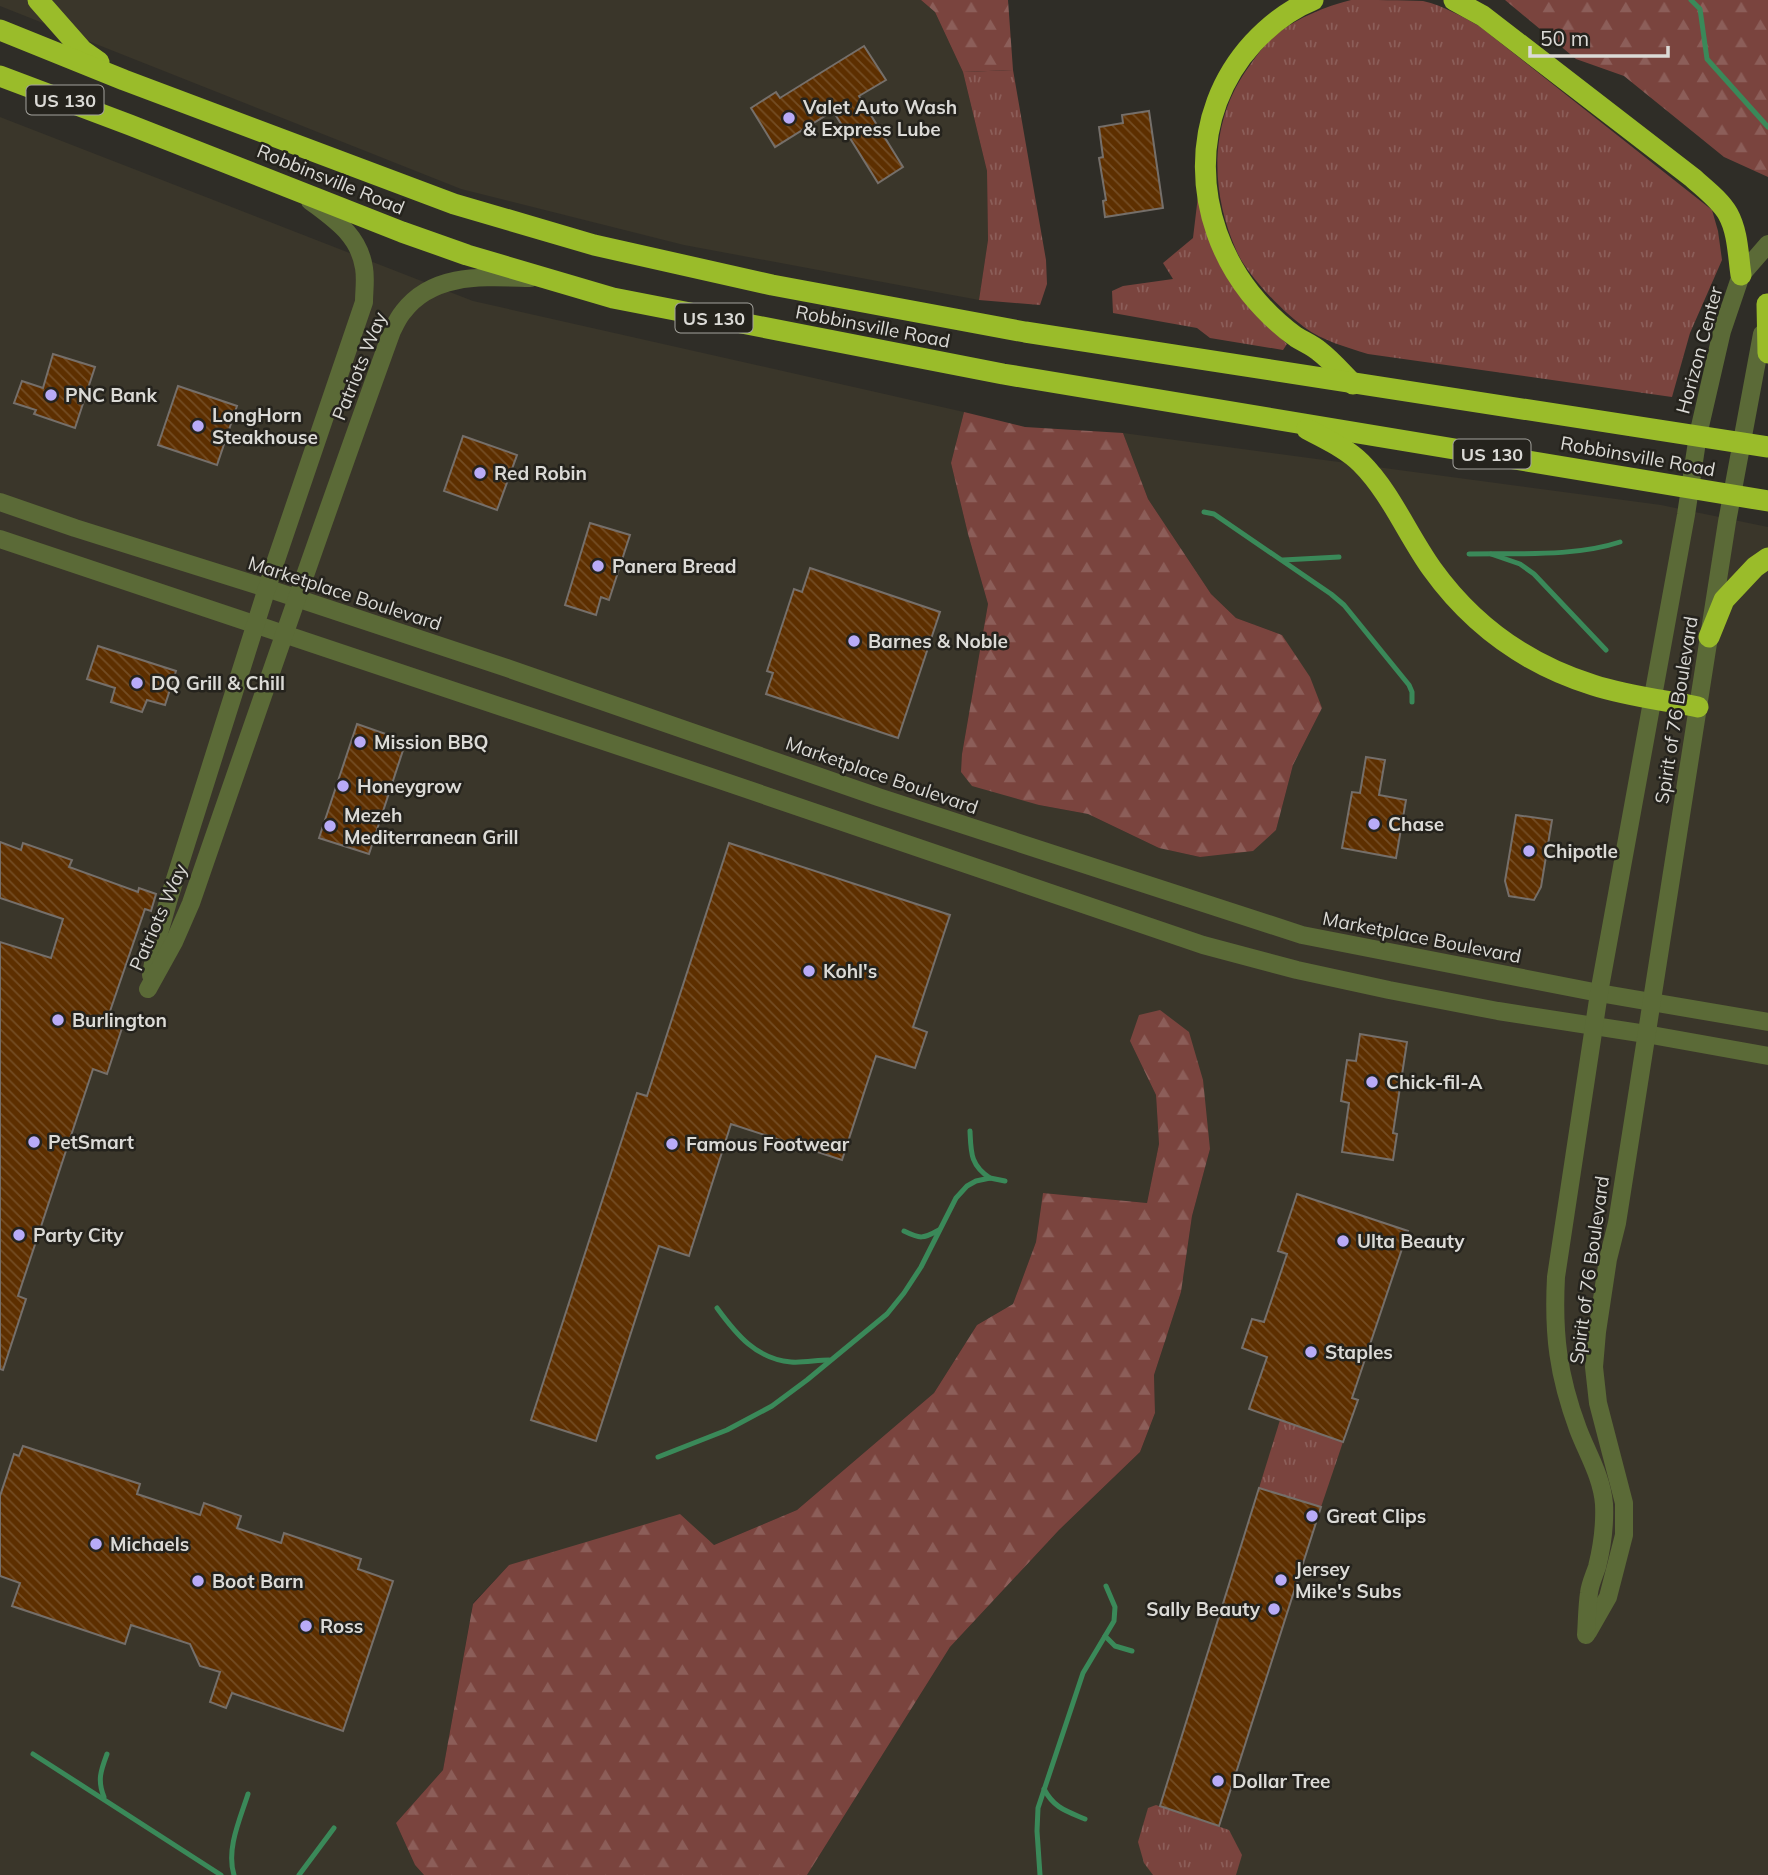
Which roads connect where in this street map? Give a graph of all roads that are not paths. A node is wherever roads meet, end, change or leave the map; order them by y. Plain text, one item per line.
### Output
1 (38, 0) edge
2 (1313, 0) edge
3 (1454, 0) edge
4 (0, 30) edge
5 (0, 76) edge
6 (124, 80) junction
7 (296, 190) junction
8 (1768, 244) edge
9 (1741, 275) junction
10 (544, 278) junction
11 (1768, 302) edge
12 (1768, 353) edge
13 (1353, 384) junction
14 (1292, 422) junction
15 (1698, 435) junction
16 (1743, 443) junction
17 (1768, 447) edge
18 (1691, 489) junction
19 (1731, 495) junction
20 (0, 502) edge
21 (1768, 502) edge
22 (0, 539) edge
23 (1768, 558) edge
24 (266, 589) junction
25 (296, 598) junction
26 (255, 624) junction
27 (285, 634) junction
28 (1709, 637) junction
29 (1653, 698) junction
30 (1698, 707) junction
31 (1600, 993) junction
32 (1651, 1002) junction
33 (1768, 1022) edge
34 (1594, 1026) junction
35 (1646, 1034) junction
36 (1768, 1056) edge

1 - 6 highway
2 - 13 highway
3 - 9 highway
4 - 6 highway, Robbinsville Road / US 130
5 - 7 highway, Robbinsville Road / US 130
6 - 13 highway, Robbinsville Road / US 130
7 - 10 highway, Robbinsville Road / US 130
7 - 24 street, Patriots Way
8 - 9 street, Horizon Center
9 - 15 street, Horizon Center
10 - 14 highway, Robbinsville Road / US 130
10 - 25 street, Patriots Way
11 - 12 highway
11 - 16 street
13 - 15 highway, Robbinsville Road / US 130
14 - 18 highway, Robbinsville Road / US 130
14 - 29 highway
15 - 16 highway, Robbinsville Road / US 130
15 - 18 street, Spirit of 76 Boulevard
16 - 17 highway, Robbinsville Road / US 130
16 - 19 street, Spirit of 76 Boulevard
18 - 19 highway, Robbinsville Road / US 130
18 - 29 street, Spirit of 76 Boulevard
19 - 21 highway, Robbinsville Road / US 130
19 - 28 street, Spirit of 76 Boulevard
20 - 24 street, Marketplace Boulevard
22 - 26 street
23 - 28 highway
24 - 25 street, Marketplace Boulevard
24 - 26 street, Patriots Way
25 - 27 street, Patriots Way
25 - 31 street, Marketplace Boulevard
26 - 27 street
26 - 27 street, Patriots Way
27 - 34 street
28 - 30 street, Spirit of 76 Boulevard
29 - 30 highway
29 - 31 street, Spirit of 76 Boulevard
30 - 32 street, Spirit of 76 Boulevard
31 - 32 street, Marketplace Boulevard
31 - 34 street, Spirit of 76 Boulevard
32 - 33 street, Marketplace Boulevard
32 - 35 street, Spirit of 76 Boulevard
34 - 35 street
34 - 35 street, Spirit of 76 Boulevard
35 - 36 street

